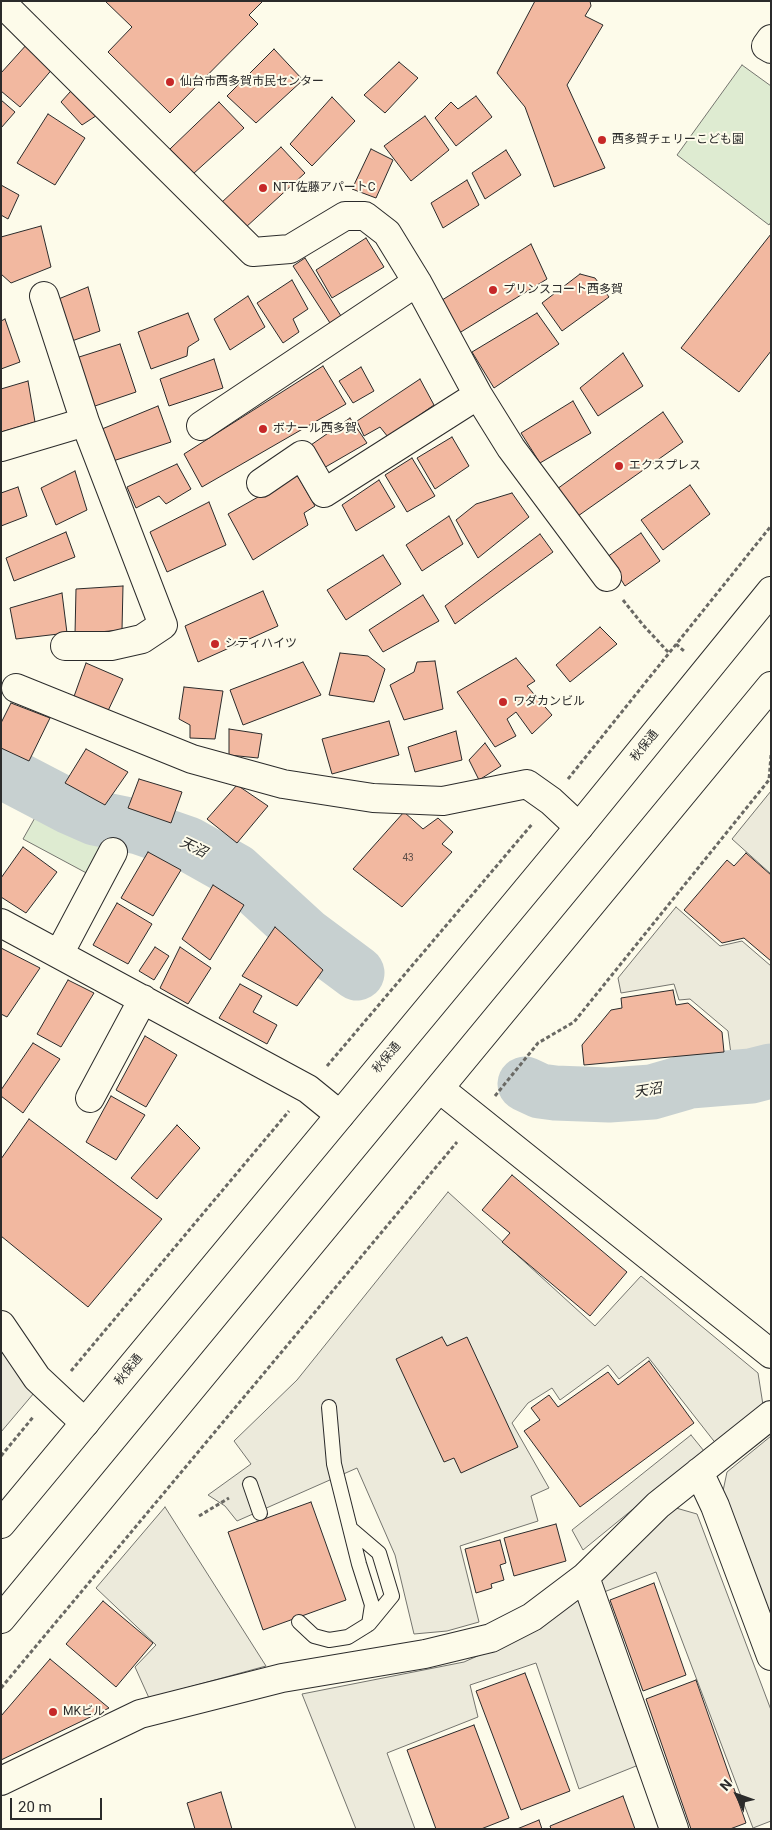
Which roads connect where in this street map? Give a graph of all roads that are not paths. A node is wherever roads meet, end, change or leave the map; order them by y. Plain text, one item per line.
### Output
1 (1, 2) edge
2 (771, 39) edge
3 (771, 50) edge
4 (418, 282) junction
5 (44, 296) dead end
6 (478, 395) junction
7 (85, 422) junction
8 (201, 426) dead end
9 (1, 447) edge
10 (261, 483) dead end
11 (606, 577) road end
12 (771, 591) edge
13 (65, 646) dead end
14 (771, 686) edge
15 (16, 688) dead end
16 (579, 827) junction
17 (113, 852) dead end
18 (1, 922) edge
19 (59, 954) junction
20 (143, 999) junction
21 (440, 1089) junction
22 (90, 1098) dead end
23 (340, 1115) junction
24 (1, 1325) edge
25 (771, 1354) edge
26 (329, 1407) dead end
27 (771, 1415) edge
28 (85, 1423) junction
29 (699, 1472) junction
30 (250, 1484) dead end
31 (260, 1513) dead end
32 (1, 1524) edge
33 (352, 1530) junction
34 (585, 1577) junction
35 (1, 1619) edge
36 (298, 1622) dead end
37 (369, 1624) junction
38 (771, 1656) edge
39 (1, 1781) edge
40 (674, 1829) edge

1 - 4 main road
2 - 3 main road
4 - 6 main road
4 - 8 main road
5 - 7 main road
6 - 10 main road
6 - 11 main road
7 - 9 main road
7 - 13 main road
12 - 16 main road, 秋保通
14 - 21 main road
15 - 16 main road
16 - 23 main road, 秋保通
17 - 19 main road
18 - 19 main road
19 - 20 main road
20 - 22 main road
20 - 23 main road
21 - 25 main road
21 - 35 main road
23 - 28 main road, 秋保通
24 - 28 main road
26 - 33 lane
27 - 29 main road
28 - 32 main road, 秋保通
29 - 34 main road
29 - 38 main road
30 - 31 lane
33 - 37 lane
33 - 37 lane
34 - 39 main road
34 - 40 main road
36 - 37 lane

